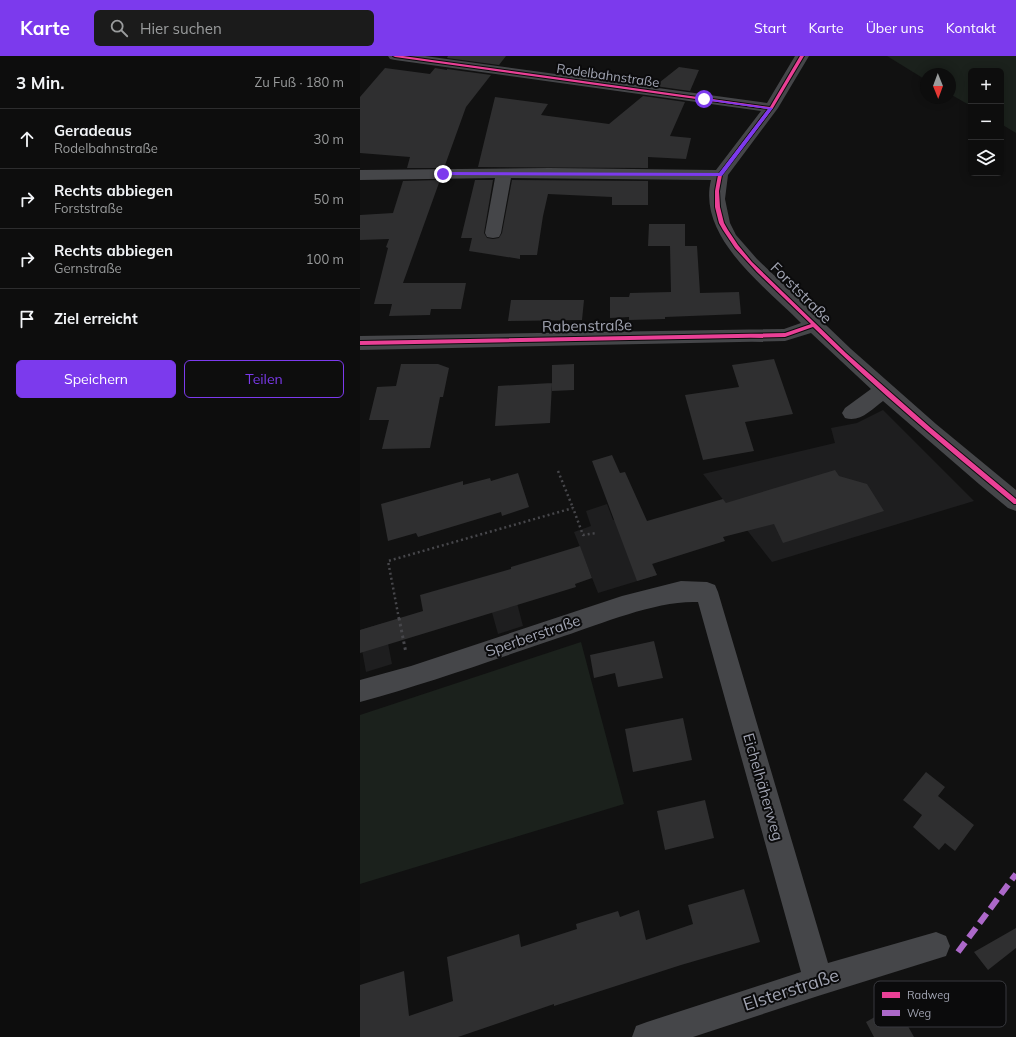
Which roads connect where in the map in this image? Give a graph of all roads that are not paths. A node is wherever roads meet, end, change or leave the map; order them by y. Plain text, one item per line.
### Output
1 (395, 56) edge
2 (802, 56) edge
3 (771, 108) junction
4 (504, 174) junction
5 (360, 175) edge
6 (720, 175) junction
7 (493, 233) dead end
8 (814, 325) junction
9 (360, 342) edge
10 (884, 390) junction
11 (852, 413) dead end
12 (1016, 502) edge
13 (707, 592) joint
14 (360, 691) edge
15 (936, 946) dead end
16 (818, 981) junction
17 (647, 1037) edge

1 - 3 street, Rodelbahnstraße
2 - 3 street, Forststraße
3 - 6 street, Forststraße
4 - 5 street
4 - 6 street
4 - 7 street
6 - 8 street, Forststraße
8 - 9 street, Rabenstraße
8 - 10 street, Forststraße
10 - 11 street
10 - 12 street, Forststraße
13 - 14 street, Sperberstraße
13 - 16 street, Eichelhäherweg
15 - 16 street, Elsterstraße
16 - 17 street, Elsterstraße

